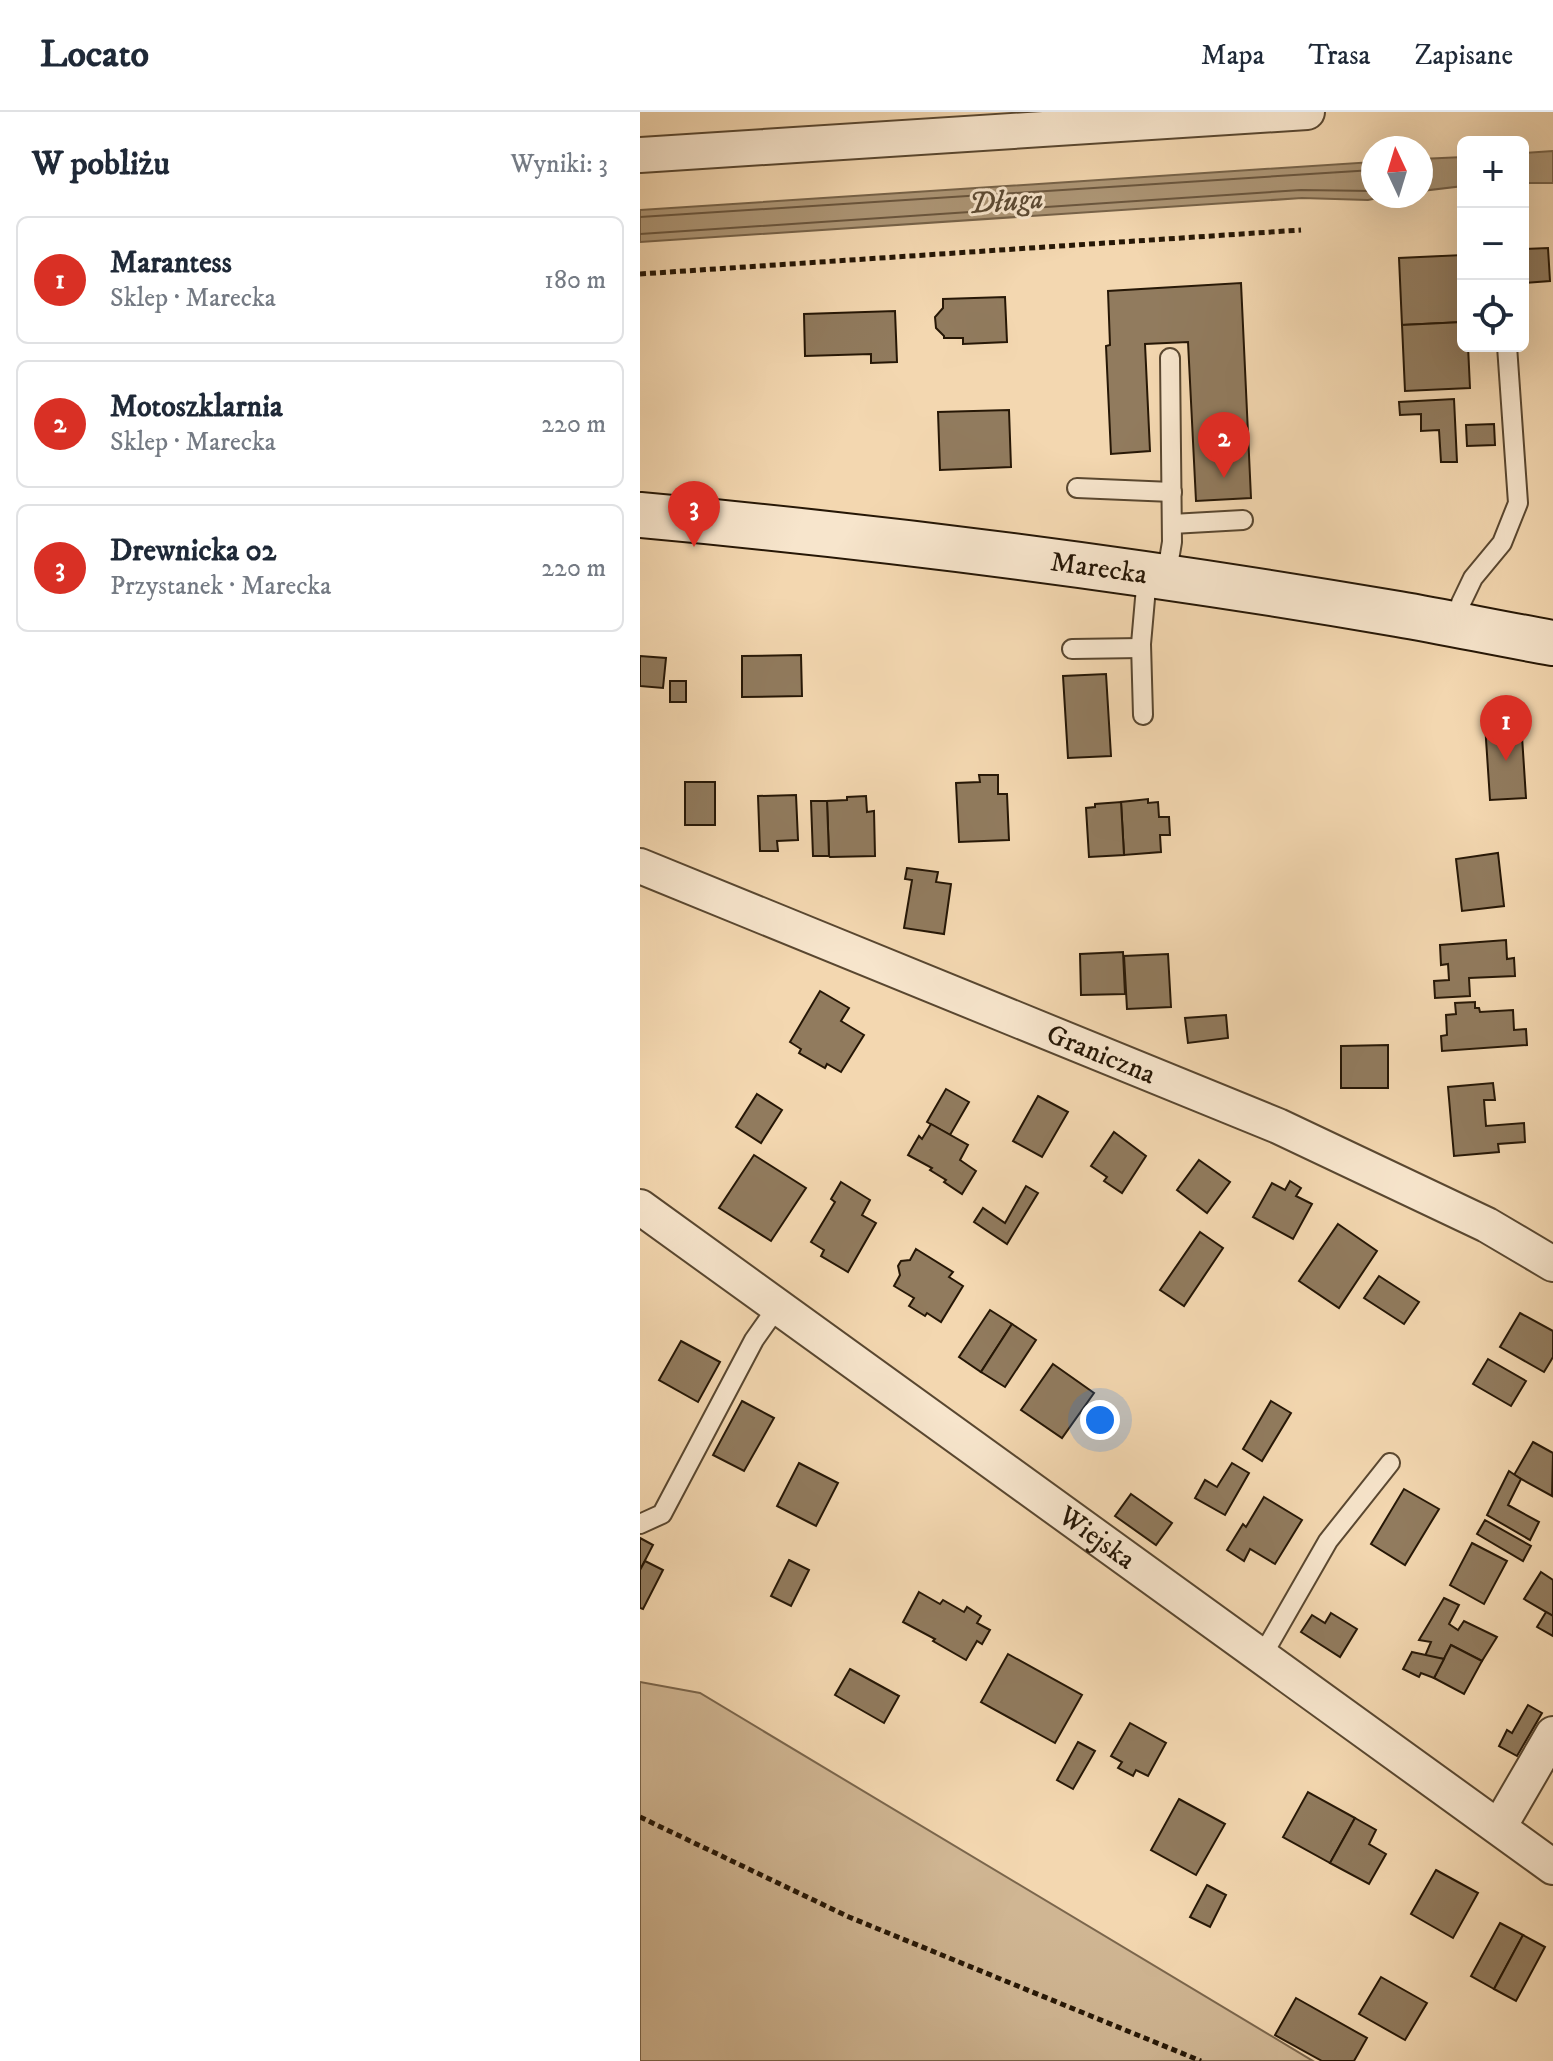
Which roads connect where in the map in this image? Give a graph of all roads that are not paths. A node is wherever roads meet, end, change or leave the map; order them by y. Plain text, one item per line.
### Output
1 (1307, 112) edge
2 (640, 155) edge
3 (1507, 352) edge
4 (1170, 358) dead end
5 (1077, 488) dead end
6 (1172, 492) junction
7 (640, 515) edge
8 (1243, 520) dead end
9 (1172, 524) junction
10 (1156, 577) junction
11 (1458, 626) junction
12 (1553, 643) edge
13 (1141, 648) junction
14 (1072, 649) dead end
15 (1143, 715) dead end
16 (640, 866) edge
17 (640, 1207) edge
18 (1553, 1264) edge
19 (778, 1306) junction
20 (1390, 1463) dead end
21 (640, 1524) edge
22 (1262, 1656) junction
23 (1553, 1734) edge
24 (1499, 1827) junction
25 (1553, 1867) edge

1 - 2 street
3 - 11 lane
4 - 6 lane
5 - 6 lane
6 - 9 lane
7 - 10 street, Marecka
8 - 9 lane
9 - 10 lane
10 - 11 street, Marecka
10 - 13 lane
11 - 12 street, Marecka
13 - 14 lane
13 - 15 lane
16 - 18 street, Graniczna
17 - 19 street, Wiejska
19 - 21 lane
19 - 22 street, Wiejska
20 - 22 lane
22 - 24 street, Wiejska
23 - 24 street
24 - 25 street, Wiejska

